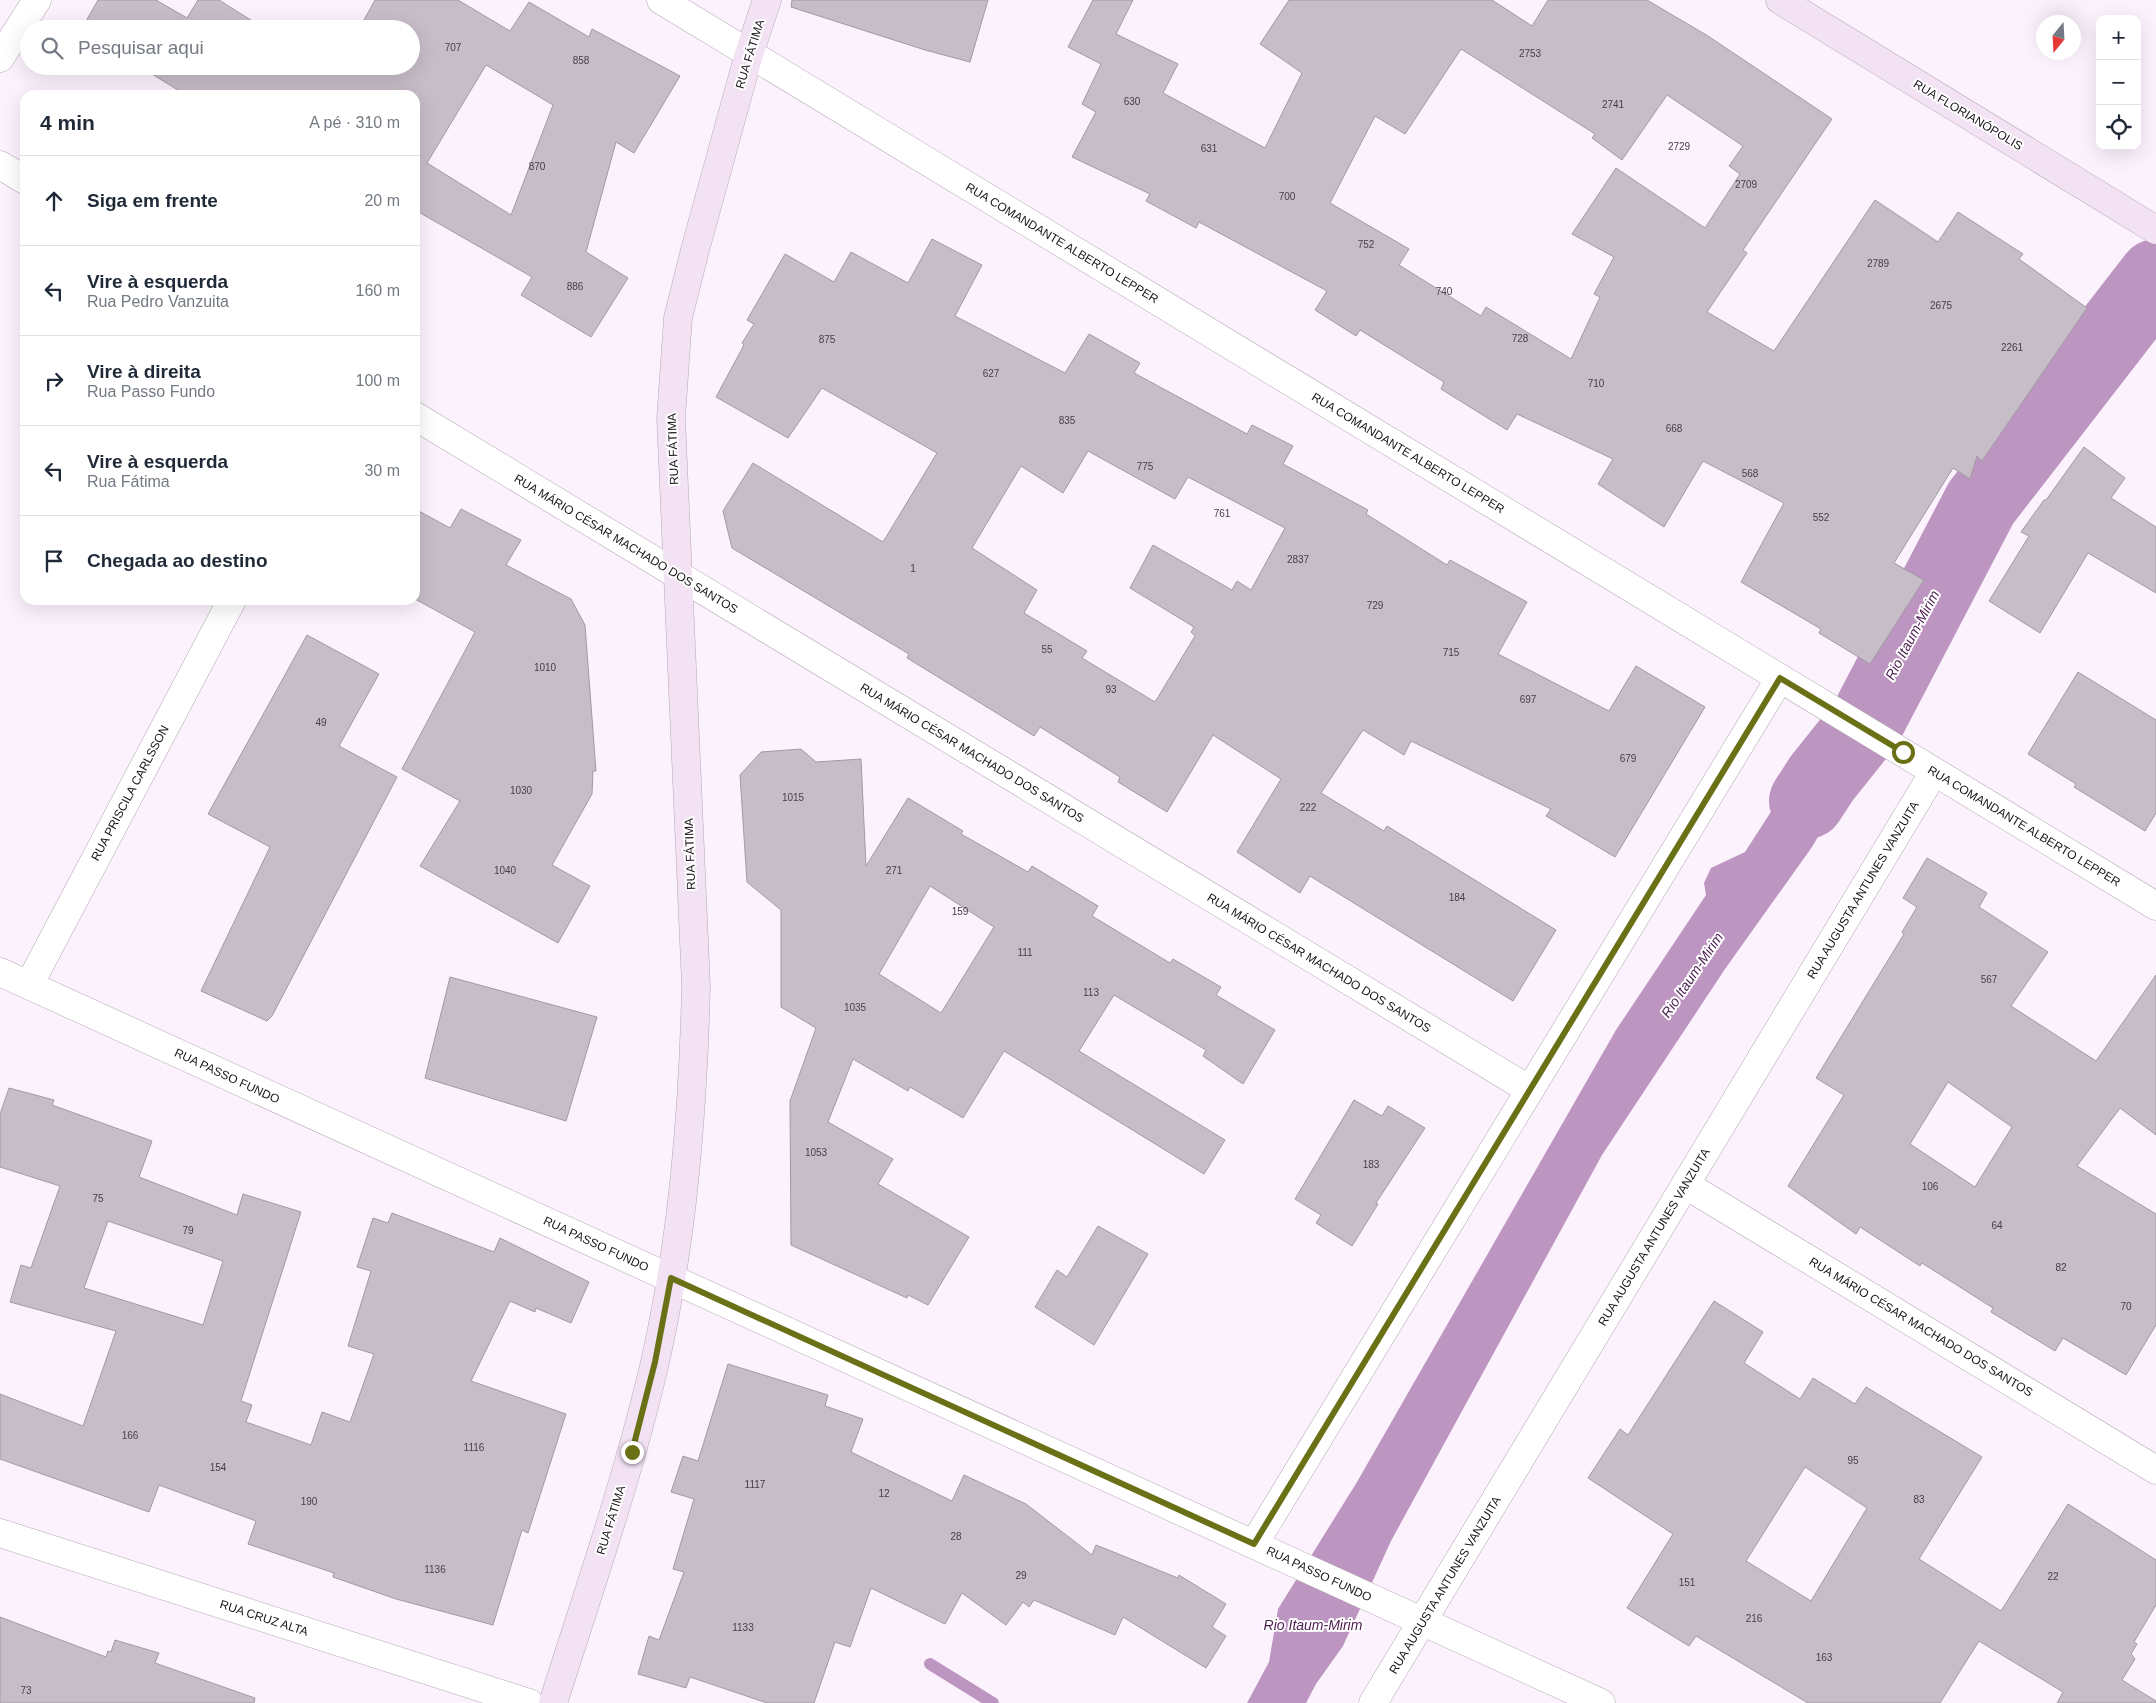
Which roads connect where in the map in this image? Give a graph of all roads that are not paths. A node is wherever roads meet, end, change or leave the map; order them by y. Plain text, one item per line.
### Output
1 (37, 0) edge
2 (661, 0) edge
3 (767, 0) edge
4 (1780, 0) edge
5 (24, 20) edge
6 (20, 27) edge
7 (750, 54) junction
8 (0, 58) edge
9 (0, 165) edge
10 (20, 177) edge
11 (2145, 223) edge
12 (420, 419) edge
13 (678, 575) junction
14 (229, 605) edge
15 (1780, 678) junction
16 (1934, 772) junction
17 (2156, 906) edge
18 (0, 972) edge
19 (28, 985) junction
20 (1530, 1090) junction
21 (1686, 1185) junction
22 (671, 1278) junction
23 (2156, 1470) edge
24 (0, 1533) edge
25 (1254, 1544) junction
26 (1423, 1622) junction
27 (529, 1703) edge
28 (553, 1703) edge
29 (1373, 1703) edge
30 (1601, 1703) edge

1 - 5 street
2 - 7 street, RUA COMANDANTE ALBERTO LEPPER
3 - 7 main road, RUA FÁTIMA
4 - 11 main road, RUA FLORIANÓPOLIS
6 - 8 street
7 - 13 main road, RUA FÁTIMA
7 - 15 street, RUA COMANDANTE ALBERTO LEPPER
9 - 10 street
12 - 13 street, RUA MÁRIO CÉSAR MACHADO DOS SANTOS
13 - 20 street, RUA MÁRIO CÉSAR MACHADO DOS SANTOS
13 - 22 main road, RUA FÁTIMA
14 - 19 street, RUA PRISCILA CARLSSON
15 - 16 street, RUA COMANDANTE ALBERTO LEPPER
15 - 20 street
16 - 17 street, RUA COMANDANTE ALBERTO LEPPER
16 - 21 street, RUA AUGUSTA ANTUNES VANZUITA
18 - 19 street, RUA PASSO FUNDO
19 - 22 street, RUA PASSO FUNDO
20 - 25 street
21 - 23 street, RUA MÁRIO CÉSAR MACHADO DOS SANTOS
21 - 26 street, RUA AUGUSTA ANTUNES VANZUITA
22 - 25 street, RUA PASSO FUNDO
22 - 28 main road, RUA FÁTIMA
24 - 27 street, RUA CRUZ ALTA
25 - 26 street, RUA PASSO FUNDO
26 - 29 street, RUA AUGUSTA ANTUNES VANZUITA
26 - 30 street, RUA PASSO FUNDO

